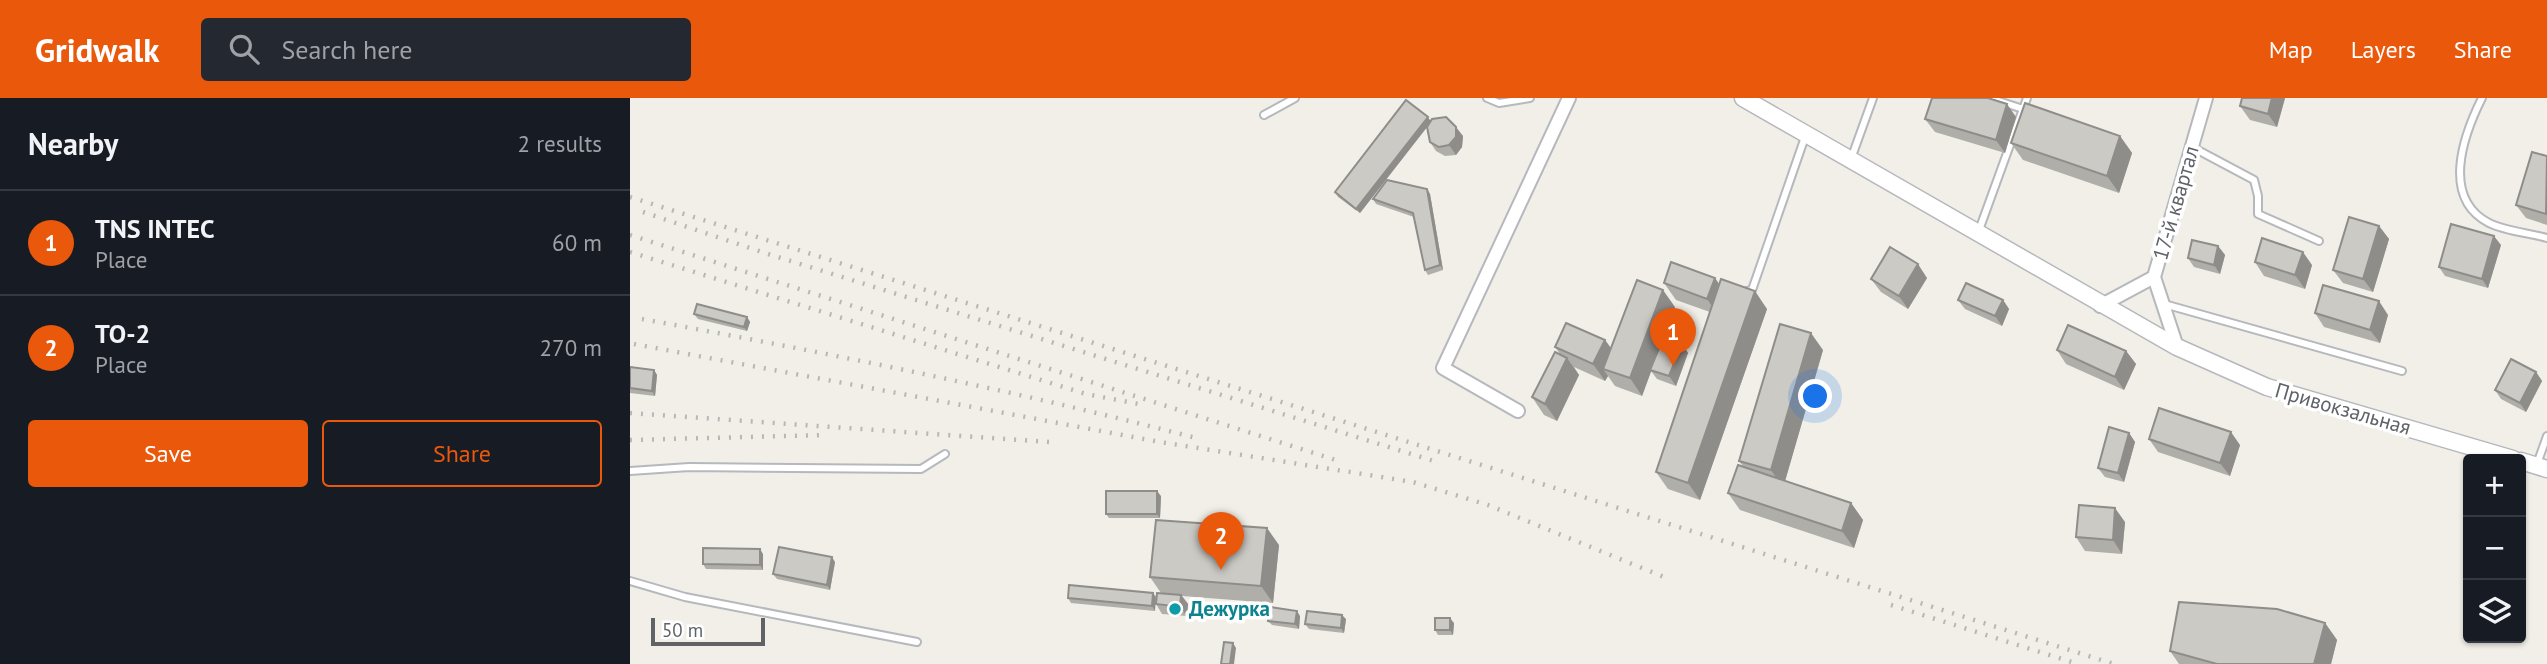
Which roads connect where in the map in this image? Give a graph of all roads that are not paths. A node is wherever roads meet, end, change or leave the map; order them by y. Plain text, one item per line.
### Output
1 (1295, 98) edge
2 (1486, 98) edge
3 (1530, 98) edge
4 (1569, 98) edge
5 (1743, 98) edge
6 (1872, 98) edge
7 (1989, 98) edge
8 (2027, 98) edge
9 (2206, 98) edge
10 (2482, 98) edge
11 (2023, 109) junction
12 (1264, 115) dead end
13 (1806, 135) junction
14 (2192, 148) junction
15 (1850, 160) junction
16 (1978, 235) junction
17 (2547, 238) edge
18 (2319, 241) dead end
19 (2154, 277) junction
20 (1736, 291) edge
21 (2162, 303) junction
22 (2100, 306) junction
23 (2177, 347) junction
24 (2402, 371) dead end
25 (1518, 411) dead end
26 (2547, 436) edge
27 (945, 454) dead end
28 (2496, 454) edge
29 (2535, 466) edge
30 (630, 471) edge
31 (630, 581) edge
32 (917, 642) dead end

1 - 12 lane
2 - 3 lane
4 - 25 street
5 - 13 street, Привокзальная
6 - 15 lane
7 - 11 lane
8 - 11 lane
9 - 14 street, 17-й квартал
10 - 17 lane
11 - 16 lane
13 - 15 street, Привокзальная
13 - 20 lane
14 - 18 lane
14 - 19 street, 17-й квартал
15 - 16 street, Привокзальная
16 - 22 street, Привокзальная
19 - 21 street, 17-й квартал
19 - 22 street
21 - 23 street, 17-й квартал
21 - 24 lane
22 - 23 street, Привокзальная
23 - 28 street, Привокзальная
26 - 29 lane
27 - 30 lane
31 - 32 lane

